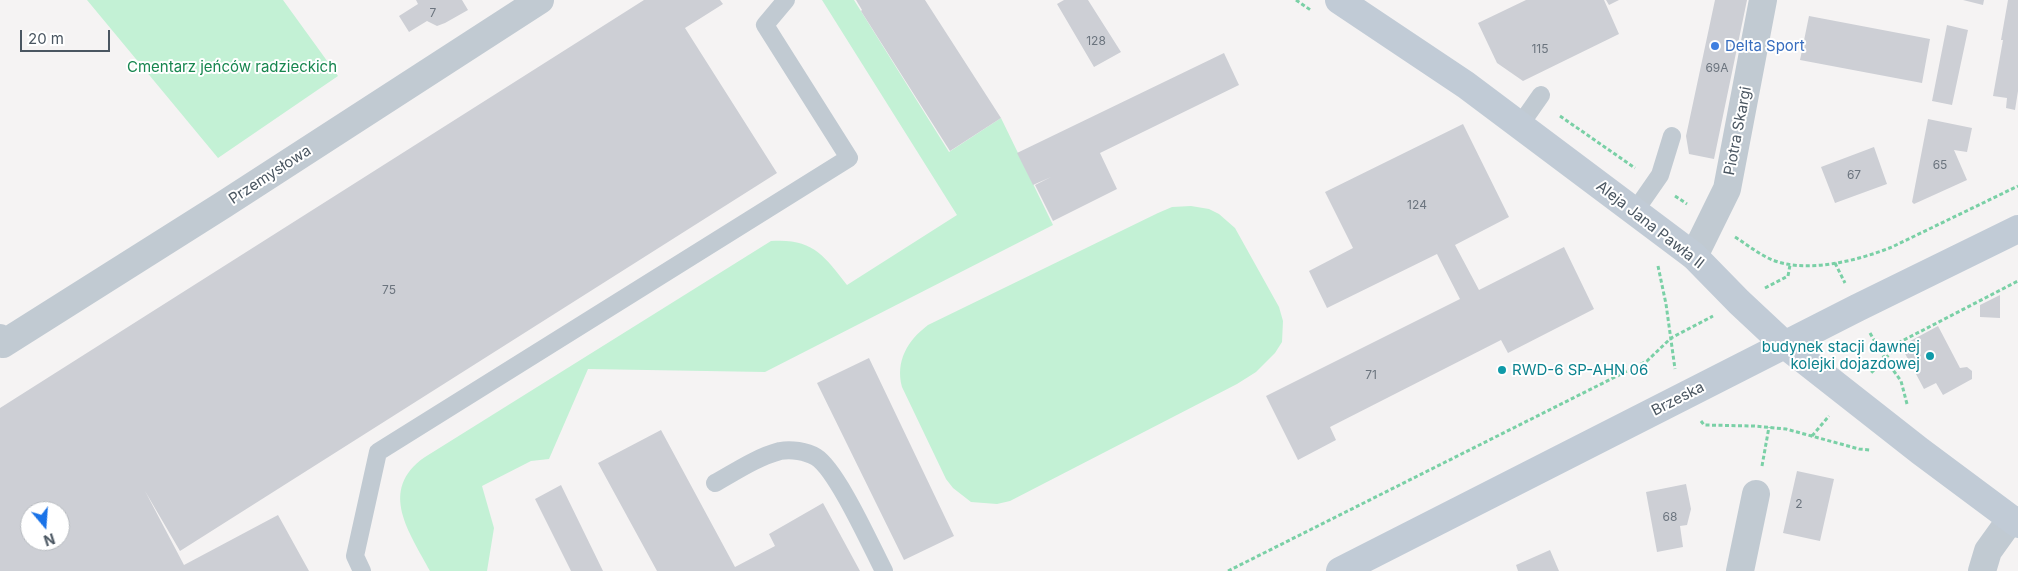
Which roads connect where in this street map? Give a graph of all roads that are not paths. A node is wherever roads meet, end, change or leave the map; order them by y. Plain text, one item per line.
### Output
1 (540, 0) edge
2 (786, 0) edge
3 (1339, 0) edge
4 (1763, 0) edge
5 (1541, 95) dead end
6 (1520, 125) junction
7 (1672, 136) dead end
8 (1634, 211) junction
9 (2018, 229) edge
10 (1694, 256) junction
11 (1, 343) edge
12 (1785, 345) junction
13 (714, 483) dead end
14 (1756, 494) road end
15 (2014, 522) edge
16 (362, 571) edge
17 (884, 571) edge
18 (1340, 571) edge
19 (1740, 571) edge
20 (1982, 571) edge

1 - 11 street, Przemysłowa
2 - 16 lane
3 - 6 street, Aleja Jana Pawła II
4 - 10 street, Piotra Skargi
5 - 6 lane
6 - 8 street, Aleja Jana Pawła II
7 - 8 lane
8 - 10 street, Aleja Jana Pawła II
9 - 12 street, Brzeska
10 - 12 street, Aleja Jana Pawła II
12 - 15 street, Aleja Jana Pawła II
12 - 18 street, Brzeska
13 - 17 lane
14 - 19 street
15 - 20 street

